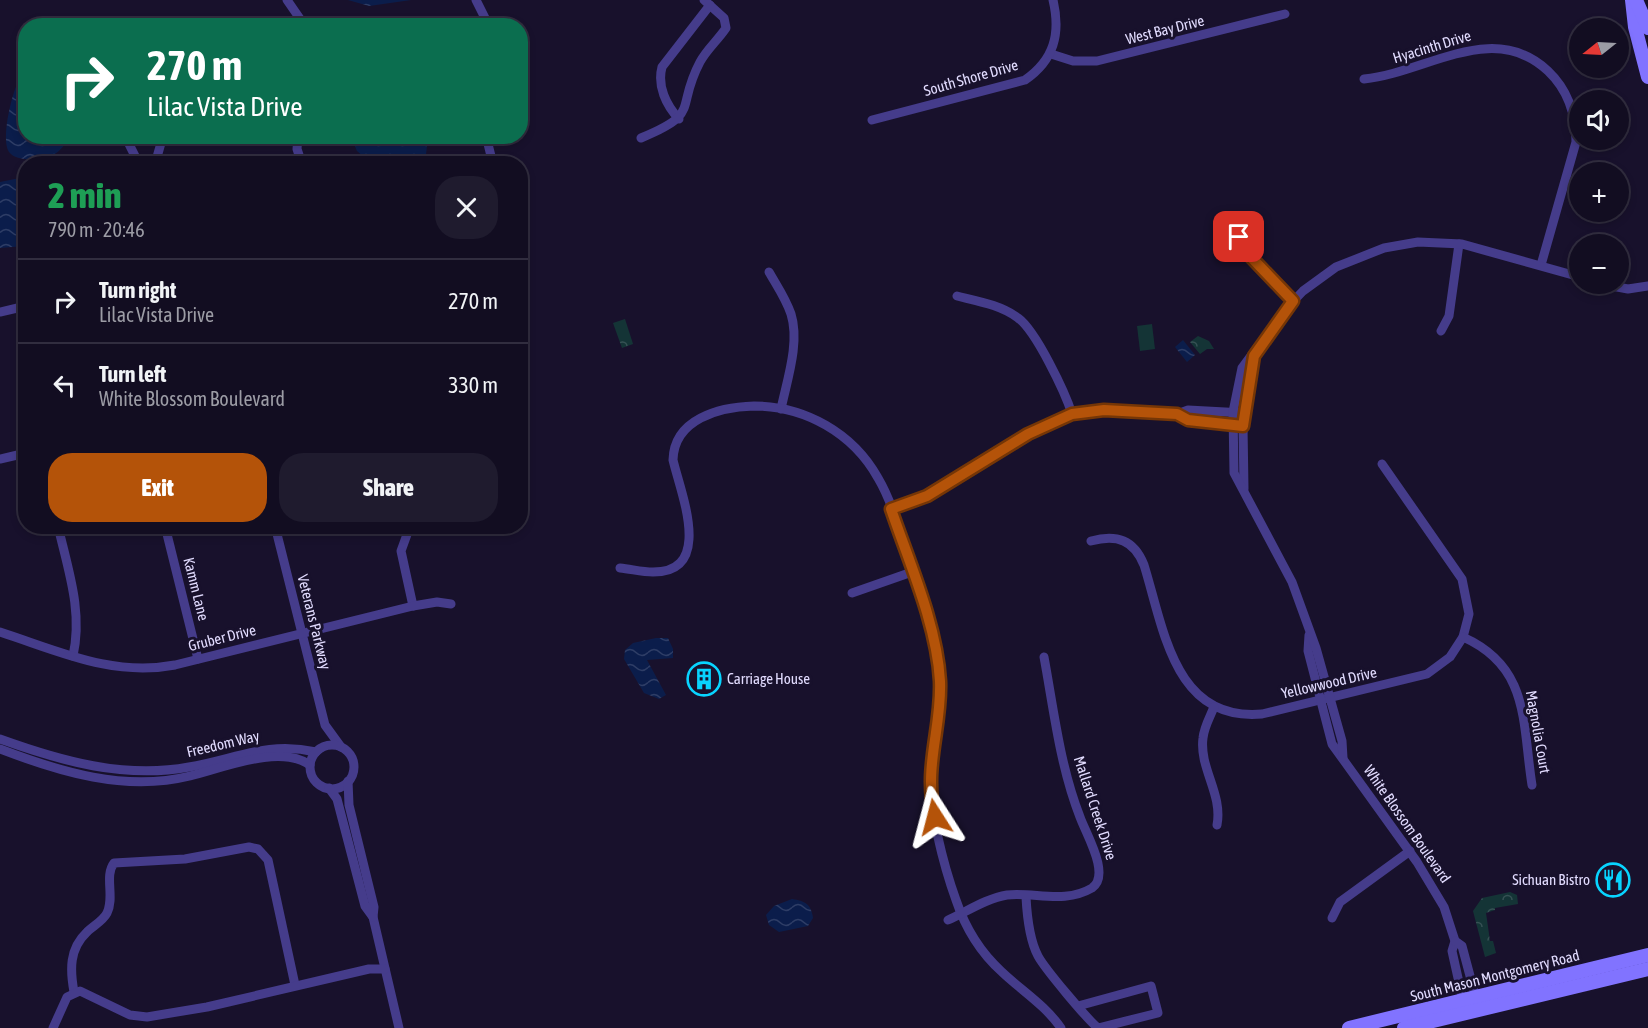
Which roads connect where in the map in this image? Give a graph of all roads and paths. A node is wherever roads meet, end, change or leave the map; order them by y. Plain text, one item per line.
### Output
1 (287, 0) edge
2 (476, 0) edge
3 (1053, 0) edge
4 (1634, 0) edge
5 (707, 3) edge
6 (1285, 14) dead end
7 (299, 18) edge
8 (485, 18) edge
9 (1648, 28) edge
10 (1051, 54) junction
11 (1648, 77) edge
12 (1364, 79) dead end
13 (679, 119) junction
14 (872, 120) dead end
15 (641, 138) dead end
16 (1239, 237) dead end
17 (1459, 244) junction
18 (1541, 265) junction
19 (769, 272) dead end
20 (1569, 274) edge
21 (1629, 288) edge
22 (1645, 290) edge
23 (957, 296) dead end
24 (1293, 301) junction
25 (18, 308) edge
26 (0, 312) edge
27 (1441, 331) dead end
28 (1254, 356) junction
29 (781, 409) junction
30 (1233, 412) junction
31 (1244, 413) junction
32 (1072, 414) junction
33 (1177, 414) junction
34 (1232, 425) junction
35 (1243, 426) junction
36 (18, 455) edge
37 (0, 459) edge
38 (1382, 464) dead end
39 (1244, 489) junction
40 (891, 509) junction
41 (60, 534) edge
42 (167, 534) edge
43 (277, 534) edge
44 (407, 534) edge
45 (1091, 541) dead end
46 (620, 568) dead end
47 (912, 572) junction
48 (852, 593) dead end
49 (451, 604) dead end
50 (412, 606) junction
51 (0, 632) edge
52 (301, 634) junction
53 (1463, 637) junction
54 (73, 656) junction
55 (1044, 657) dead end
56 (198, 659) junction
57 (1324, 700) junction
58 (1214, 707) junction
59 (325, 725) junction
60 (0, 740) edge
61 (341, 747) junction
62 (0, 750) edge
63 (316, 752) junction
64 (310, 765) junction
65 (136, 776) junction
66 (348, 781) junction
67 (1532, 785) dead end
68 (329, 788) junction
69 (1217, 825) dead end
70 (1410, 851) junction
71 (1026, 897) junction
72 (961, 915) junction
73 (373, 917) junction
74 (1332, 918) dead end
75 (948, 920) dead end
76 (1648, 955) edge
77 (385, 969) junction
78 (1648, 969) edge
79 (295, 985) junction
80 (74, 992) junction
81 (1471, 1005) junction
82 (1078, 1006) junction
83 (53, 1028) edge
84 (399, 1028) edge
85 (1061, 1028) edge
86 (1349, 1028) edge
87 (1404, 1028) edge

1 - 7 street
2 - 8 street
3 - 10 street
4 - 9 main road
4 - 11 main road
5 - 13 street
5 - 13 street
6 - 10 street, West Bay Drive
10 - 14 street, South Shore Drive
12 - 18 street, Hyacinth Drive
13 - 15 street
16 - 24 street
17 - 18 street, White Blossom Boulevard
17 - 24 street, White Blossom Boulevard
17 - 27 street
18 - 20 street, White Blossom Boulevard
19 - 29 street
21 - 22 street
23 - 32 street
24 - 28 street, White Blossom Boulevard
25 - 26 street
28 - 30 street, White Blossom Boulevard
28 - 31 street, White Blossom Boulevard
29 - 40 street
29 - 46 street
30 - 31 street
30 - 33 street
30 - 34 street, White Blossom Boulevard
31 - 35 street, White Blossom Boulevard
32 - 33 street
32 - 40 street
33 - 34 street
34 - 35 street
34 - 39 street, White Blossom Boulevard
35 - 39 street, White Blossom Boulevard
36 - 37 street
38 - 53 street, Yellowwood Drive
39 - 57 street, White Blossom Boulevard
40 - 47 street
41 - 54 street
42 - 56 street, Kamm Lane
43 - 52 street, Veterans Parkway
44 - 50 street
45 - 58 street, Yellowwood Drive
47 - 48 street
47 - 72 street
49 - 50 street, Gruber Drive
50 - 52 street, Gruber Drive
51 - 54 street, Gruber Drive
52 - 56 street, Gruber Drive
52 - 59 street, Veterans Parkway
53 - 57 street, Yellowwood Drive
53 - 67 street, Magnolia Court
54 - 56 street, Gruber Drive
55 - 71 street, Mallard Creek Drive
57 - 58 street, Yellowwood Drive
57 - 70 street, White Blossom Boulevard
58 - 69 street
59 - 61 street, Veterans Parkway
59 - 63 street
60 - 65 street, Freedom Way
61 - 63 street
61 - 66 street
62 - 65 street, Freedom Way
63 - 64 street
63 - 65 street, Freedom Way
64 - 65 street, Freedom Way
64 - 68 street
66 - 68 street
66 - 73 street
68 - 73 street
70 - 74 street
70 - 81 street, White Blossom Boulevard
71 - 72 street, Mallard Creek Drive
71 - 82 street
72 - 75 street, Mallard Creek Drive
72 - 85 street
73 - 77 street
76 - 81 main road, South Mason Montgomery Road
77 - 79 street
77 - 84 street
78 - 81 main road, South Mason Montgomery Road
79 - 80 street
79 - 80 street
80 - 83 street
81 - 86 main road, South Mason Montgomery Road
81 - 87 main road, South Mason Montgomery Road
82 - 82 street

